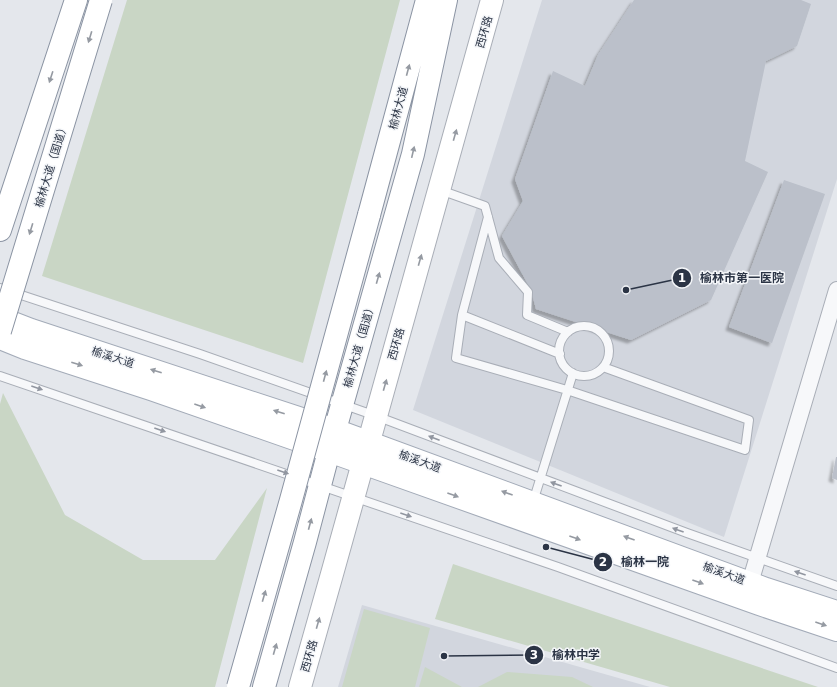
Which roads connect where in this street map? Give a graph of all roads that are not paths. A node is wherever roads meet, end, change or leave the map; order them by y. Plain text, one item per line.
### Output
1 (76, 0) edge
2 (101, 0) edge
3 (427, 0) edge
4 (446, 0) edge
5 (492, 0) edge
6 (439, 190) junction
7 (488, 216) junction
8 (0, 230) edge
9 (0, 288) edge
10 (837, 290) edge
11 (462, 315) junction
12 (0, 318) edge
13 (0, 331) edge
14 (568, 332) junction
15 (0, 338) edge
16 (560, 354) junction
17 (604, 367) junction
18 (573, 374) junction
19 (0, 376) edge
20 (567, 390) junction
21 (342, 404) junction
22 (376, 416) junction
23 (332, 441) junction
24 (366, 453) junction
25 (540, 478) junction
26 (320, 485) junction
27 (354, 497) junction
28 (533, 503) junction
29 (758, 558) junction
30 (750, 583) junction
31 (837, 586) edge
32 (837, 612) edge
33 (837, 630) edge
34 (837, 668) edge
35 (238, 687) edge
36 (264, 687) edge
37 (300, 687) edge

1 -> 8 main road
2 -> 13 main road, 榆林大道（国道）, bridge
35 -> 3 main road, 榆林大道, bridge
21 -> 4 main road, 榆林大道（国道）
6 -> 5 main road, 西环路
6 - 7 lane
22 -> 6 main road, 西环路
7 - 11 lane
7 - 14 lane
9 - 21 lane
10 - 29 street
11 - 16 lane
11 - 20 lane
23 -> 12 main road, 榆溪大道
14 - 16 lane
14 - 17 lane
15 -> 23 main road, 榆溪大道
16 - 18 lane
17 - 18 lane
17 - 20 lane
18 - 20 lane
19 -> 26 lane
20 - 25 lane
21 - 22 lane
21 - 23 main road, 榆林大道（国道）
22 - 24 main road, 西环路
25 -> 22 lane
23 - 24 main road, 榆溪大道
23 - 26 main road, 榆林大道（国道）
24 - 27 main road, 西环路
28 -> 24 main road, 榆溪大道
24 -> 33 main road, 榆溪大道
25 - 28 lane
29 -> 25 lane
26 - 27 lane
36 -> 26 main road, 榆林大道（国道）
27 -> 34 lane
37 -> 27 main road, 西环路
30 -> 28 main road, 榆溪大道
29 - 30 street
31 -> 29 lane
30 - 32 main road, 榆溪大道

